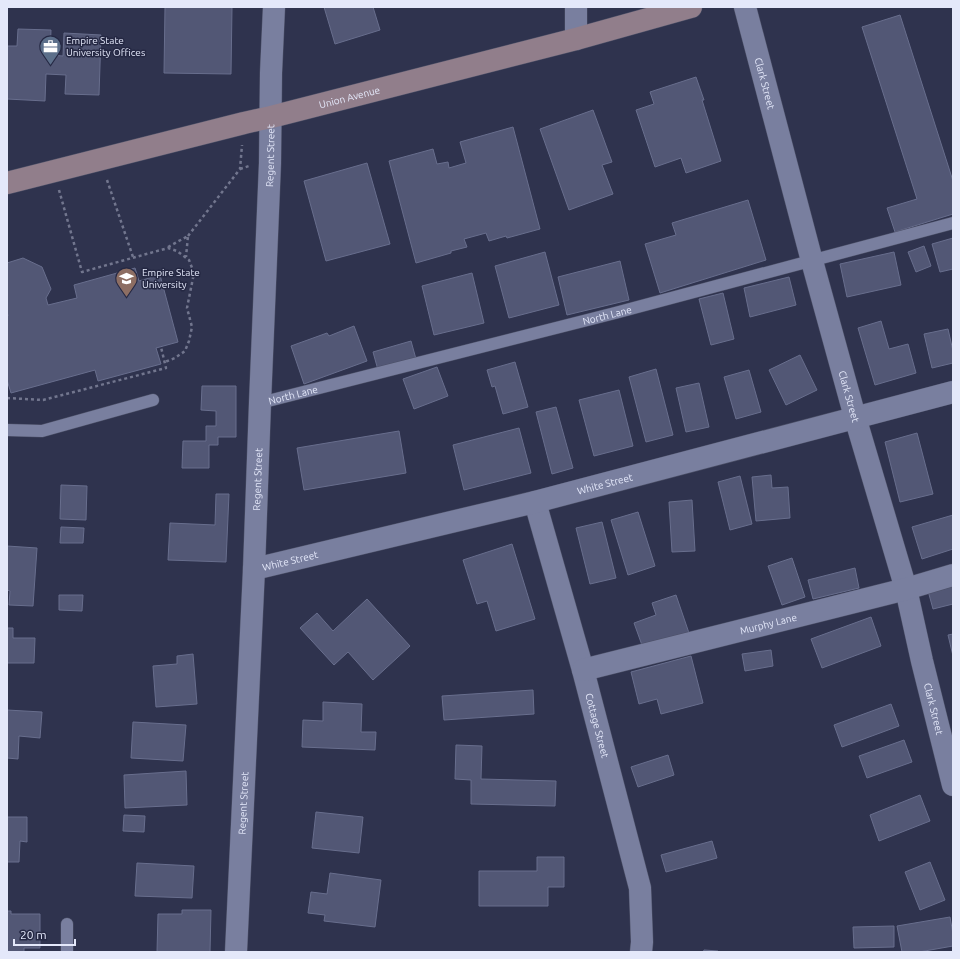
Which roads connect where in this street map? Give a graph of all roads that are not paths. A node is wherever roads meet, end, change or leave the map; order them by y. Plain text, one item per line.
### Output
1 (274, 7) edge
2 (576, 7) edge
3 (691, 7) edge
4 (745, 7) edge
5 (576, 39) junction
6 (271, 117) junction
7 (7, 183) edge
8 (953, 223) edge
9 (812, 261) junction
10 (953, 392) edge
11 (153, 400) dead end
12 (260, 403) junction
13 (855, 417) junction
14 (7, 430) edge
15 (535, 502) junction
16 (254, 569) junction
17 (953, 575) edge
18 (906, 588) junction
19 (583, 670) junction
20 (953, 785) edge
21 (67, 924) dead end
22 (66, 952) edge
23 (236, 952) edge
24 (641, 952) edge

1 - 6 street, Regent Street
2 - 5 street
3 - 5 main road, Union Avenue
4 - 9 street, Clark Street
5 - 6 main road, Union Avenue
6 - 7 main road, Union Avenue
6 - 12 street, Regent Street
8 - 9 lane, North Lane
9 - 12 lane, North Lane
9 - 13 street, Clark Street
10 - 13 street, White Street
11 - 14 lane
12 - 16 street, Regent Street
13 - 15 street, White Street
13 - 18 street, Clark Street
15 - 16 street, White Street
15 - 19 street, Cottage Street
16 - 23 street, Regent Street
17 - 18 street, Murphy Lane
18 - 19 street, Murphy Lane
18 - 20 street, Clark Street
19 - 24 street, Cottage Street
21 - 22 lane

